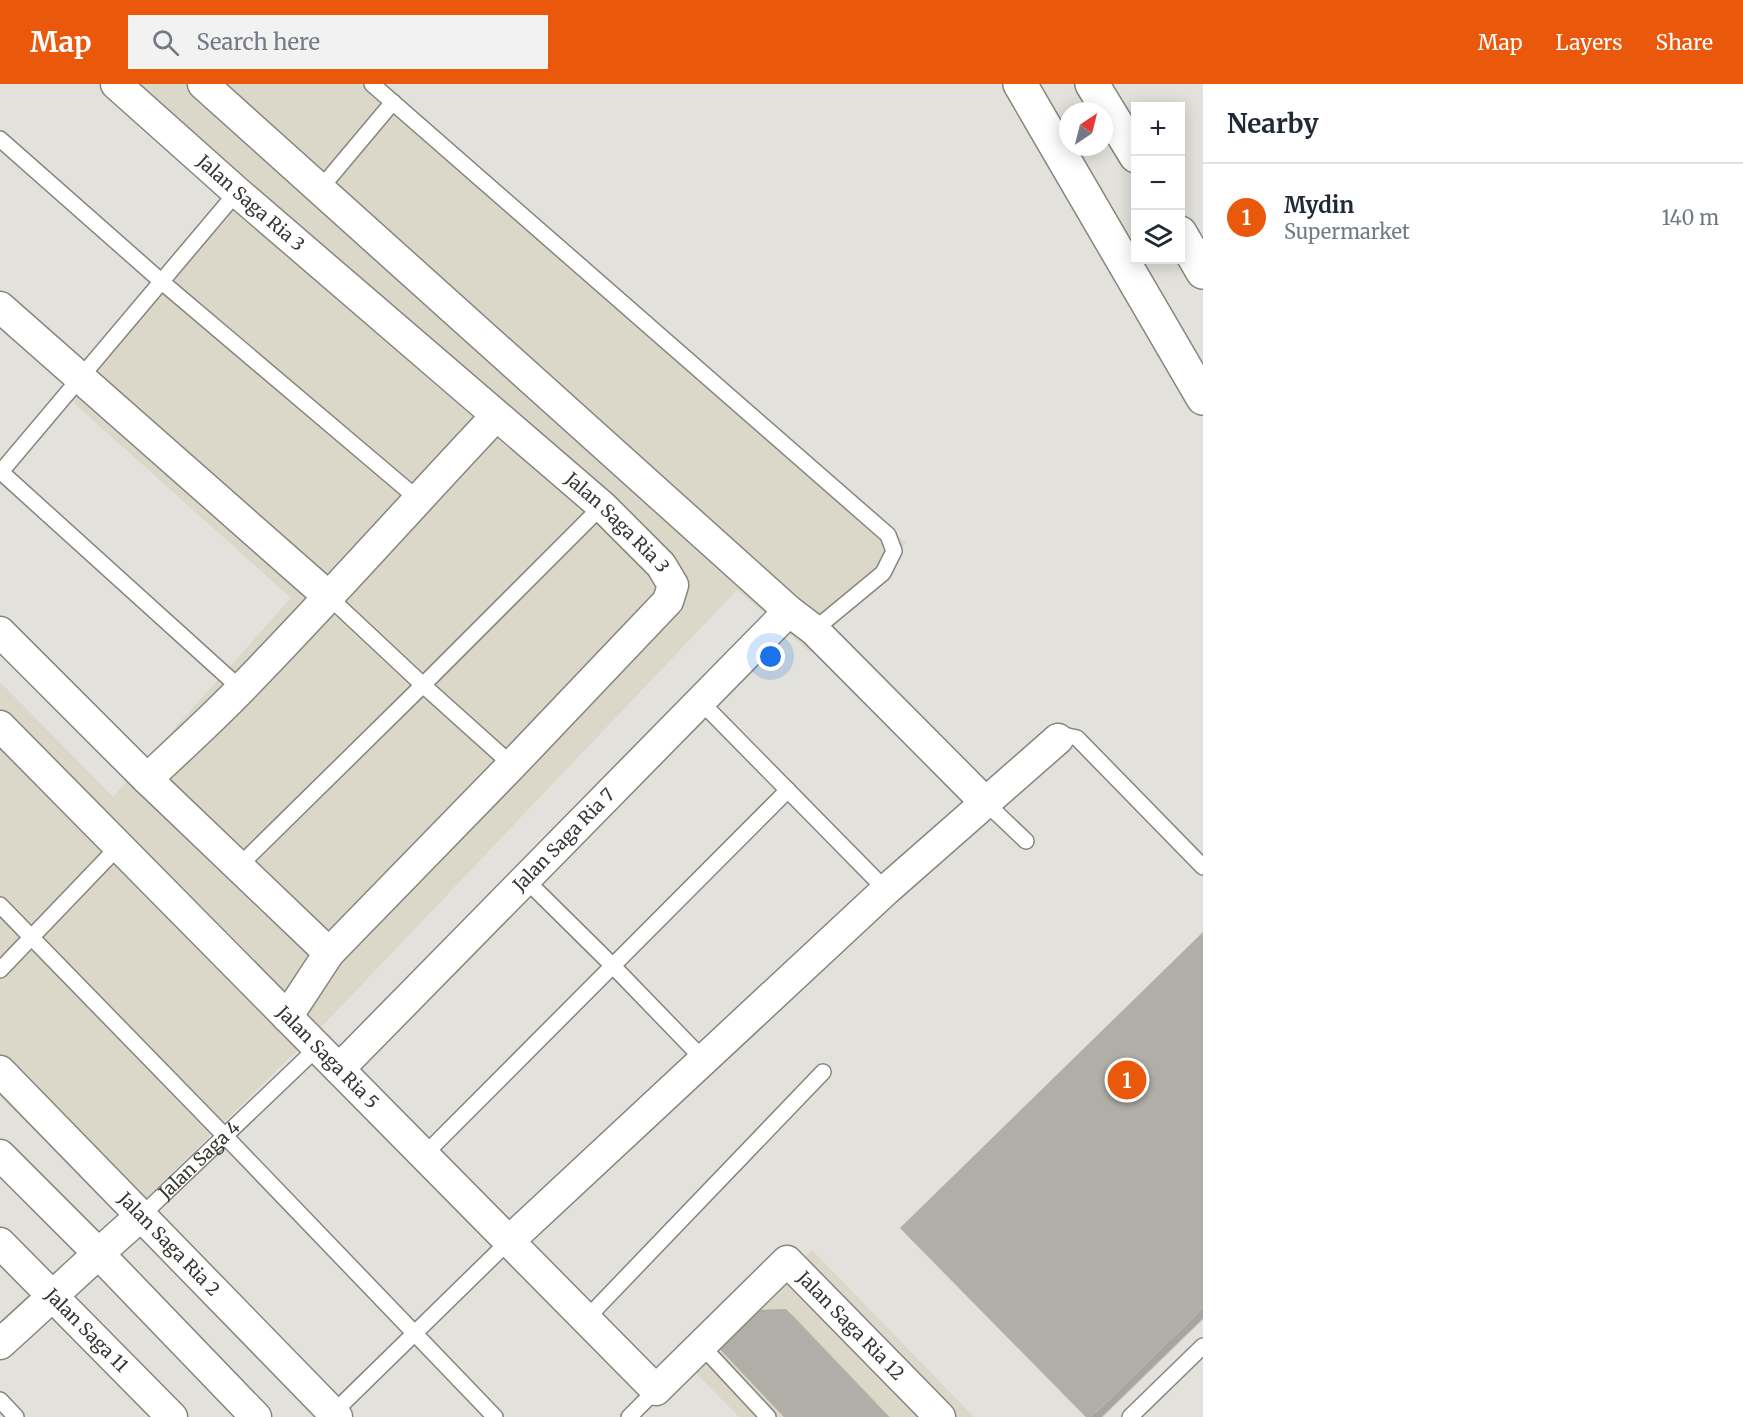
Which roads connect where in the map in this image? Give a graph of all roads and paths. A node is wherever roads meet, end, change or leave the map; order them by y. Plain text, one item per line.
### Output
1 (116, 84) edge
2 (203, 84) edge
3 (372, 84) edge
4 (1020, 84) edge
5 (1092, 84) edge
6 (393, 102) junction
7 (0, 138) edge
8 (1131, 148) edge
9 (320, 189) junction
10 (237, 192) junction
11 (1185, 241) edge
12 (1203, 272) edge
13 (162, 282) junction
14 (0, 307) edge
15 (81, 378) junction
16 (1203, 398) edge
17 (496, 416) junction
18 (0, 472) edge
19 (418, 499) junction
20 (602, 506) junction
21 (329, 597) junction
22 (789, 610) junction
23 (814, 630) junction
24 (0, 632) edge
25 (423, 686) junction
26 (241, 689) junction
27 (700, 701) junction
28 (0, 726) edge
29 (1058, 739) joint
30 (512, 765) junction
31 (147, 779) junction
32 (788, 790) junction
33 (985, 802) junction
34 (1026, 841) dead end
35 (118, 847) junction
36 (238, 866) junction
37 (1203, 867) edge
38 (526, 880) junction
39 (886, 890) junction
40 (0, 905) edge
41 (31, 937) junction
42 (329, 953) junction
43 (612, 964) junction
44 (0, 970) edge
45 (287, 1017) junction
46 (318, 1047) junction
47 (704, 1059) junction
48 (339, 1069) junction
49 (0, 1071) edge
50 (823, 1072) dead end
51 (225, 1136) junction
52 (0, 1155) edge
53 (424, 1155) junction
54 (141, 1216) junction
55 (509, 1241) junction
56 (0, 1243) edge
57 (98, 1253) junction
58 (53, 1296) junction
59 (586, 1319) junction
60 (415, 1333) junction
61 (0, 1344) edge
62 (700, 1344) junction
63 (1203, 1346) edge
64 (656, 1389) junction
65 (0, 1400) edge
66 (335, 1415) edge
67 (16, 1417) edge
68 (172, 1417) edge
69 (256, 1417) edge
70 (495, 1417) edge
71 (629, 1417) edge
72 (768, 1417) edge
73 (940, 1417) edge
74 (1131, 1417) edge

1 - 10 street, Jalan Saga Ria 3
2 - 9 street
3 - 6 lane
4 - 16 main road
5 - 8 main road
6 - 9 lane
6 - 23 lane
7 - 13 lane
9 - 22 street
10 - 13 lane
10 - 17 street, Jalan Saga Ria 3
11 - 12 main road
13 - 15 lane
13 - 19 lane
14 - 15 street
15 - 18 lane
15 - 21 street
17 - 19 street
17 - 20 street, Jalan Saga Ria 3
18 - 26 lane
19 - 21 street
20 - 25 lane
20 - 30 street, Jalan Saga Ria 3
21 - 25 lane
21 - 26 street
22 - 23 street
22 - 27 street, Jalan Saga Ria 7
23 - 33 street
24 - 31 street
25 - 30 lane
25 - 36 lane
26 - 31 street
27 - 32 lane
27 - 38 street, Jalan Saga Ria 7
28 - 35 street, Jalan Saga Ria 5
29 - 33 street
29 - 37 lane
30 - 42 street, Jalan Saga Ria 3
31 - 36 street
32 - 39 lane
32 - 43 lane
33 - 34 lane
33 - 39 street
35 - 41 lane
35 - 45 street, Jalan Saga Ria 5
36 - 42 street
38 - 43 lane
38 - 48 street, Jalan Saga Ria 7
39 - 47 street
40 - 41 lane
41 - 44 lane
41 - 51 lane
42 - 45 street, Jalan Saga Ria 3
43 - 47 lane
43 - 53 lane
45 - 46 street, Jalan Saga Ria 5
46 - 48 street, Jalan Saga Ria 5
46 - 51 lane, Jalan Saga 4
47 - 55 street
48 - 53 street, Jalan Saga Ria 5
49 - 54 street, Jalan Saga Ria 2
50 - 59 lane
51 - 54 lane, Jalan Saga 4
51 - 60 lane
52 - 57 street
53 - 55 street, Jalan Saga Ria 5
54 - 57 street, Jalan Saga 4
54 - 66 street, Jalan Saga Ria 2
55 - 59 street, Jalan Saga Ria 5
55 - 60 lane
56 - 58 street, Jalan Saga 11
57 - 58 street, Jalan Saga 4
57 - 69 street
58 - 61 street, Jalan Saga 4
58 - 68 street, Jalan Saga 11
59 - 64 street, Jalan Saga Ria 5
60 - 66 lane
60 - 70 lane
62 - 64 street, Jalan Saga Ria 12
62 - 72 lane
62 - 73 street, Jalan Saga Ria 12
63 - 74 lane
64 - 71 lane
65 - 67 lane

